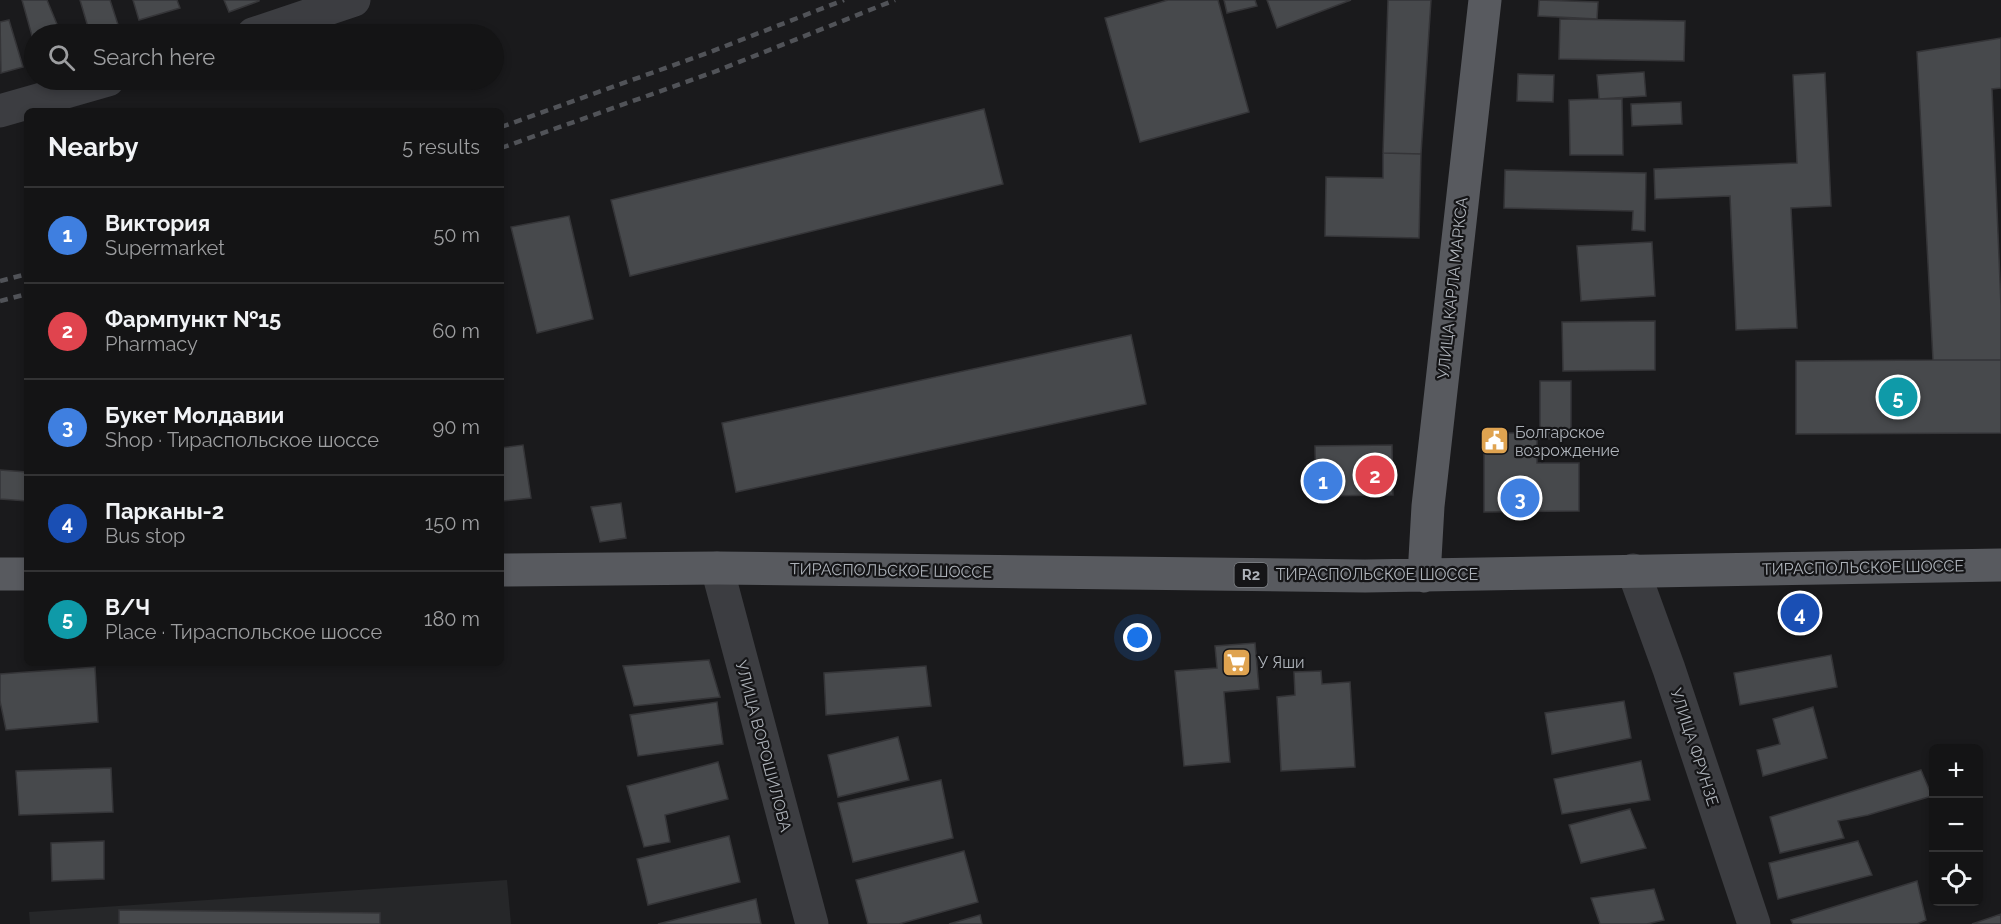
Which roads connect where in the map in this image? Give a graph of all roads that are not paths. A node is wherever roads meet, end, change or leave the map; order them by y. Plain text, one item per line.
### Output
1 (354, 0) edge
2 (1485, 0) edge
3 (283, 24) edge
4 (73, 90) edge
5 (0, 111) edge
6 (2001, 565) edge
7 (717, 568) junction
8 (504, 570) edge
9 (1633, 570) junction
10 (0, 574) edge
11 (24, 574) edge
12 (1424, 576) junction
13 (812, 924) edge
14 (1754, 924) edge

1 - 3 street
2 - 12 main road, УЛИЦА КАРЛА МАРКСА
4 - 5 street
6 - 9 main road, ТИРАСПОЛЬСКОЕ ШОССЕ / R2
7 - 8 main road, ТИРАСПОЛЬСКОЕ ШОССЕ / R2
7 - 12 main road, ТИРАСПОЛЬСКОЕ ШОССЕ / R2
7 - 13 street, УЛИЦА ВОРОШИЛОВА
9 - 12 main road, ТИРАСПОЛЬСКОЕ ШОССЕ / R2
9 - 14 street, УЛИЦА ФРУНЗЕ
10 - 11 main road

